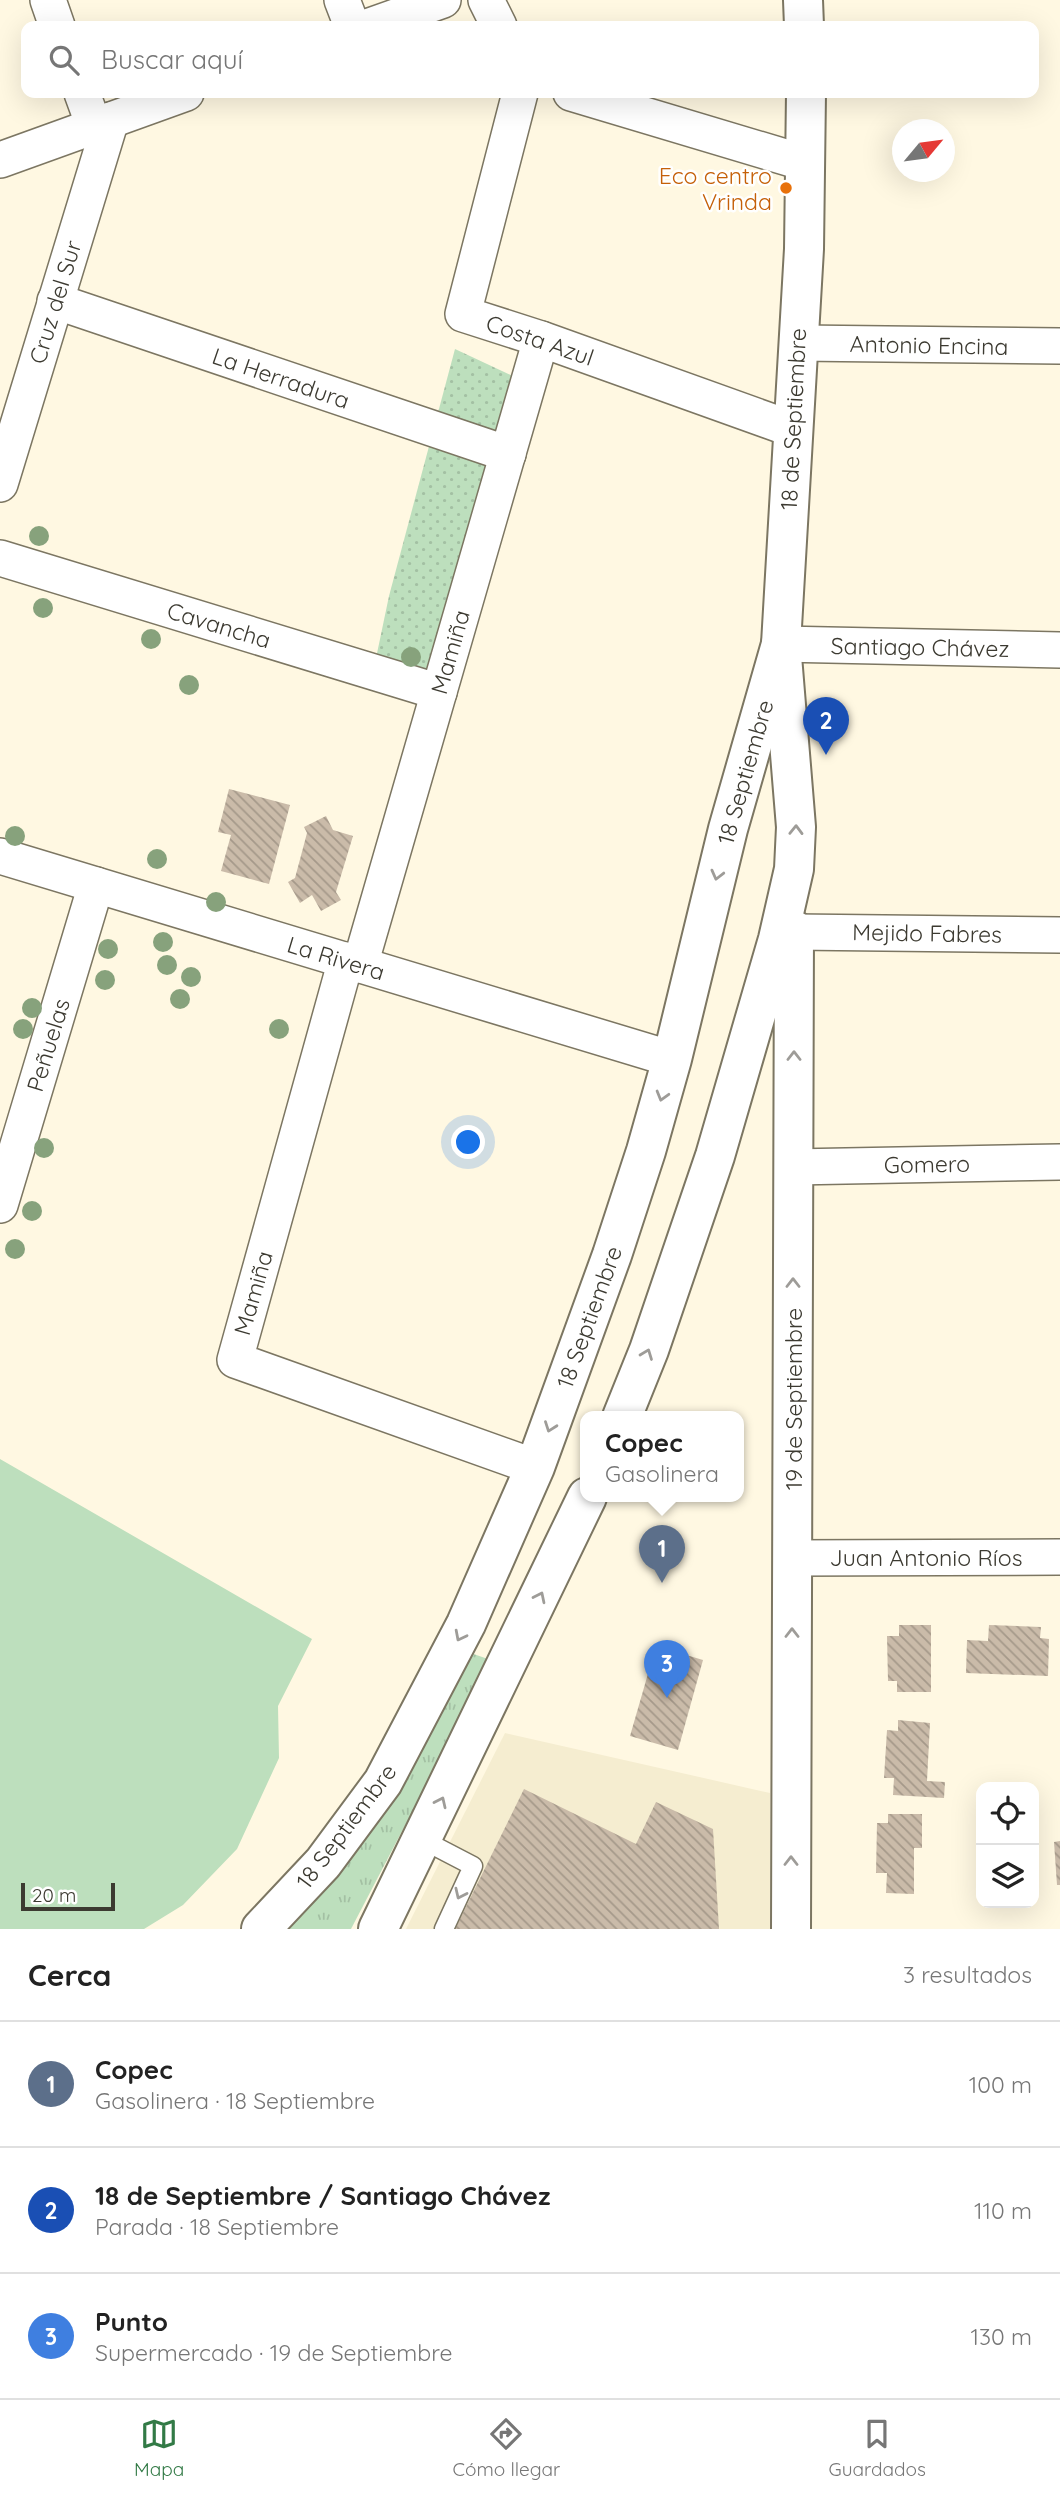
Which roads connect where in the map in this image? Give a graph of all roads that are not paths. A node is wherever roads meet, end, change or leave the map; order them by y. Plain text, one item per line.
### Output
1 (48, 0) edge
2 (342, 0) edge
3 (443, 0) edge
4 (486, 0) edge
5 (803, 0) edge
6 (55, 21) edge
7 (350, 21) edge
8 (384, 21) edge
9 (496, 21) edge
10 (804, 21) edge
11 (86, 98) edge
12 (172, 98) edge
13 (519, 98) edge
14 (588, 98) edge
15 (806, 98) edge
16 (103, 123) junction
17 (0, 160) edge
18 (805, 163) junction
19 (55, 301) junction
20 (541, 339) junction
21 (798, 343) junction
22 (1060, 346) edge
23 (792, 429) junction
24 (508, 454) junction
25 (0, 484) edge
26 (0, 558) edge
27 (781, 644) junction
28 (1060, 650) edge
29 (439, 692) junction
30 (792, 745) joint
31 (0, 856) edge
32 (794, 869) junction
33 (96, 885) junction
34 (794, 932) junction
35 (1060, 935) edge
36 (353, 962) junction
37 (672, 1059) junction
38 (1060, 1162) edge
39 (793, 1167) junction
40 (0, 1205) edge
41 (624, 1411) edge
42 (535, 1467) junction
43 (585, 1502) edge
44 (1060, 1557) edge
45 (792, 1558) junction
46 (423, 1840) junction
47 (261, 1929) edge
48 (378, 1929) edge
49 (444, 1929) edge
50 (791, 1929) edge

1 - 6 street
2 - 7 street
3 - 8 street
4 - 9 street
5 - 10 main road
11 - 16 street
12 - 16 street
13 - 20 street, Costa Azul
14 - 18 street
15 - 18 main road, 18 de Septiembre
16 - 17 street
16 - 19 street, Cruz del Sur
18 - 21 main road, 18 de Septiembre
19 - 24 street, La Herradura
19 - 25 street, Cruz del Sur
20 - 23 street, Costa Azul
20 - 24 street, Mamiña
21 - 22 street, Antonio Encina
21 - 23 main road, 18 de Septiembre
23 - 27 main road, 18 de Septiembre
24 - 29 street, Mamiña
26 - 29 street, Cavancha
27 - 28 street, Santiago Chávez
27 - 30 main road, 18 de Septiembre
27 -> 37 main road, 18 Septiembre
29 - 36 street, Mamiña
32 -> 30 main road, 18 Septiembre
31 - 33 street, La Rivera
32 - 34 main road, 19 de Septiembre
41 -> 32 main road, 18 Septiembre
33 - 36 street, La Rivera
33 - 40 street, Peñuelas
34 - 35 street, Mejido Fabres
39 -> 34 main road, 19 de Septiembre
36 - 37 street, La Rivera
36 - 42 street, Mamiña
37 -> 42 main road, 18 Septiembre
38 - 39 street, Gomero
45 -> 39 main road, 19 de Septiembre
42 -> 47 main road, 18 Septiembre
46 -> 43 main road
44 - 45 street, Juan Antonio Ríos
50 -> 45 main road, 19 de Septiembre
46 - 48 main road
46 -> 49 lane

